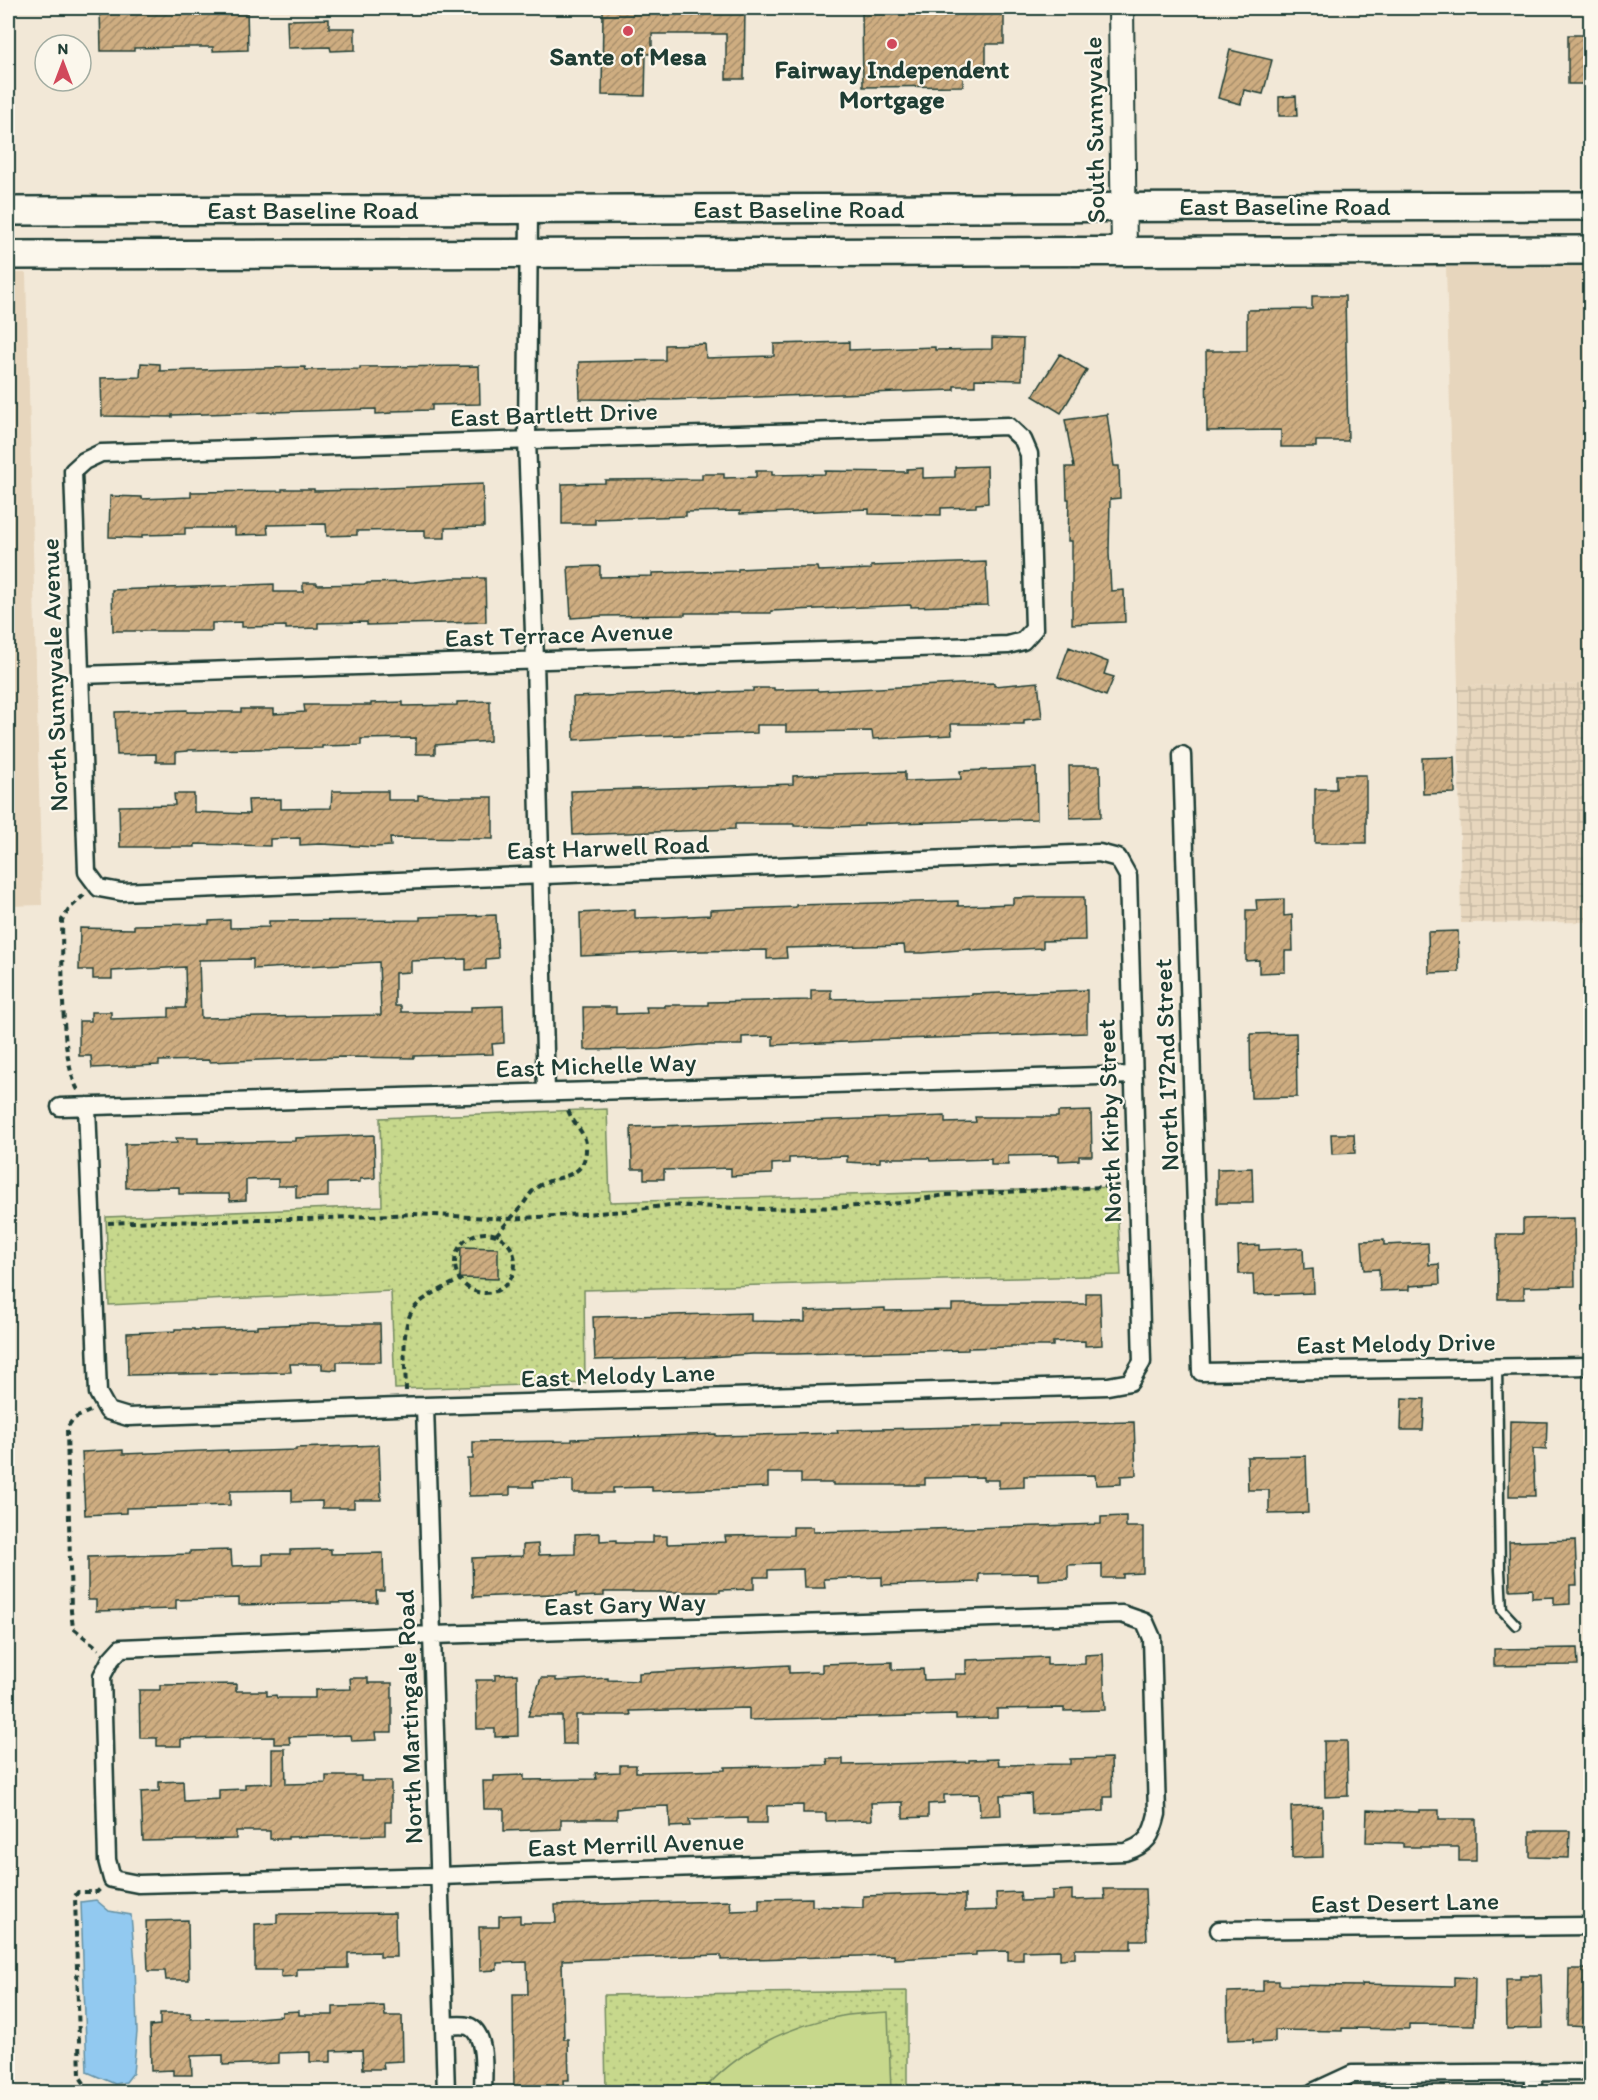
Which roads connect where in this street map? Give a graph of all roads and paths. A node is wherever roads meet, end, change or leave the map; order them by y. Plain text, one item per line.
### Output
1 (1121, 8) edge
2 (1539, 206) junction
3 (1590, 206) edge
4 (1123, 207) junction
5 (529, 210) junction
6 (11, 211) edge
7 (1540, 250) junction
8 (1590, 250) edge
9 (1124, 252) junction
10 (529, 254) junction
11 (12, 255) edge
12 (527, 440) junction
13 (84, 461) joint
14 (1034, 629) joint
15 (535, 660) junction
16 (80, 675) junction
17 (1182, 755) dead end
18 (1118, 858) joint
19 (539, 875) junction
20 (99, 888) junction
21 (1134, 1075) junction
22 (546, 1092) junction
23 (565, 1092) junction
24 (87, 1106) junction
25 (60, 1107) dead end
26 (1137, 1185) junction
27 (510, 1219) junction
28 (91, 1223) junction
29 (496, 1235) junction
30 (460, 1279) junction
31 (1590, 1366) edge
32 (1497, 1367) junction
33 (1201, 1372) joint
34 (1130, 1382) joint
35 (406, 1406) junction
36 (425, 1406) junction
37 (106, 1407) junction
38 (1516, 1625) dead end
39 (432, 1635) junction
40 (111, 1659) junction
41 (1153, 1831) joint
42 (440, 1876) junction
43 (112, 1879) junction
44 (1590, 1926) edge
45 (1219, 1930) dead end
46 (444, 2026) junction
47 (1533, 2072) junction
48 (1590, 2072) edge
49 (90, 2092) edge
50 (446, 2092) edge
51 (483, 2092) edge
52 (1312, 2092) edge
53 (1533, 2092) edge

1 - 4 street, South Sunnyvale
2 - 3 main road, East Baseline Road
2 - 4 main road, East Baseline Road
2 - 7 main road
4 - 5 main road, East Baseline Road
4 - 9 street, South Sunnyvale
5 - 6 main road, East Baseline Road
5 - 10 street
6 - 11 main road
7 - 8 main road, East Baseline Road
7 - 9 main road, East Baseline Road
9 - 10 main road, East Baseline Road
10 - 11 main road, East Baseline Road
10 - 12 street
12 - 13 street, East Bartlett Drive
12 - 14 street, East Bartlett Drive
12 - 15 street
13 - 16 street, North Sunnyvale Avenue
14 - 15 street, East Terrace Avenue
15 - 16 street, East Terrace Avenue
15 - 19 street
16 - 20 street, North Sunnyvale Avenue
17 - 33 street, North 172nd Street
18 - 19 street, East Harwell Road
18 - 21 street, North Kirby Street
19 - 20 street, East Harwell Road
19 - 22 street
20 - 24 path
21 - 23 street, East Michelle Way
21 - 26 street, North Kirby Street
22 - 23 street, East Michelle Way
22 - 24 street, East Michelle Way
23 - 27 path
24 - 25 street, East Michelle Way
24 - 28 street
26 - 27 path
26 - 34 street, North Kirby Street
27 - 28 path
27 - 29 path
28 - 37 street
29 - 30 path
29 - 30 path
30 - 35 path
31 - 32 street, East Melody Drive
32 - 33 street, East Melody Drive
32 - 38 lane
34 - 36 street, East Melody Lane
35 - 36 street, East Melody Lane
35 - 37 street, East Melody Lane
36 - 39 street, North Martingale Road
37 - 40 path
39 - 40 street, East Gary Way
39 - 41 street, East Gary Way
39 - 42 street, North Martingale Road
40 - 43 street
41 - 42 street, East Merrill Avenue
42 - 43 street, East Merrill Avenue
42 - 46 street, North Martingale Road
43 - 49 path
44 - 45 street, East Desert Lane
46 - 50 street, North Martingale Road
46 - 51 street
47 - 48 street
47 - 52 street
47 - 53 street

